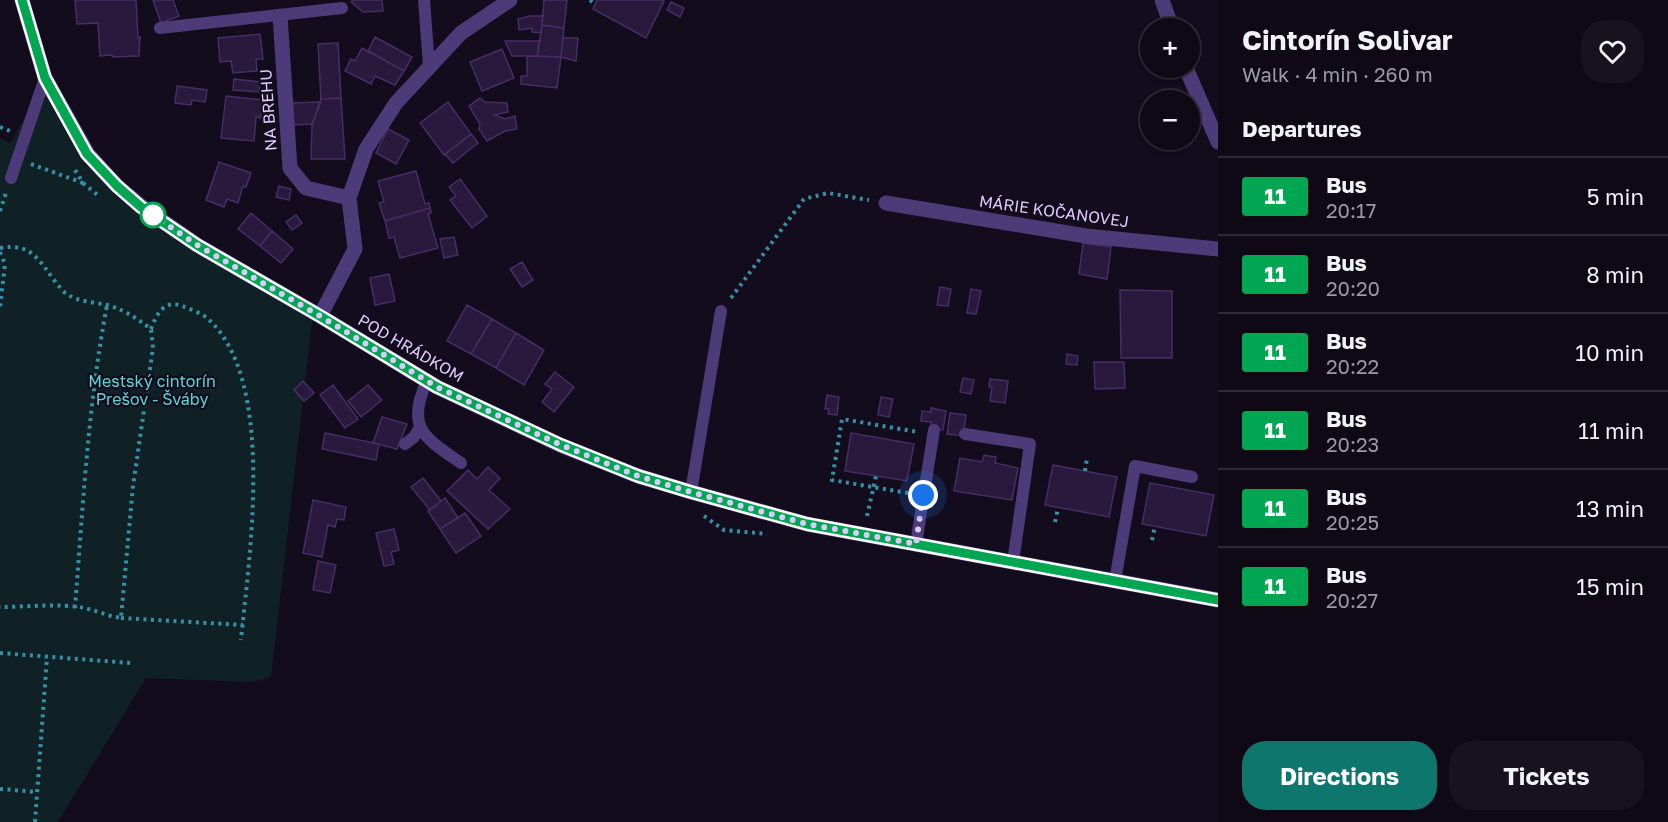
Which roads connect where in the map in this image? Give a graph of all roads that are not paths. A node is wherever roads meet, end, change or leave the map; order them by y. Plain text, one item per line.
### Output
1 (22, 0) edge
2 (423, 0) edge
3 (510, 0) edge
4 (1162, 0) edge
5 (342, 8) dead end
6 (280, 16) junction
7 (1168, 18) edge
8 (160, 28) dead end
9 (429, 66) junction
10 (45, 78) junction
11 (1190, 78) edge
12 (1218, 142) edge
13 (11, 178) dead end
14 (348, 198) junction
15 (886, 203) road end
16 (1218, 249) edge
17 (721, 311) road end
18 (320, 316) junction
19 (427, 381) junction
20 (420, 427) junction
21 (934, 432) road end
22 (965, 434) dead end
23 (405, 444) dead end
24 (461, 464) dead end
25 (1192, 477) dead end
26 (691, 492) junction
27 (916, 544) junction
28 (1013, 562) junction
29 (1115, 581) junction
30 (1218, 600) edge

1 - 10 street, POD HRÁDKOM
2 - 9 lane
3 - 9 street
4 - 7 street
5 - 6 lane
6 - 8 lane
6 - 14 street, NA BREHU
9 - 14 street
10 - 13 lane
10 - 18 street, POD HRÁDKOM
11 - 12 street
14 - 18 street
15 - 16 street, MÁRIE KOČANOVEJ
17 - 26 lane
18 - 19 street, POD HRÁDKOM
19 - 20 lane
19 - 26 street, POD HRÁDKOM
20 - 23 lane
20 - 24 lane
21 - 27 lane
22 - 28 lane
25 - 29 lane
26 - 27 street, POD HRÁDKOM
27 - 28 street, POD HRÁDKOM
28 - 29 street, POD HRÁDKOM
29 - 30 street, POD HRÁDKOM

